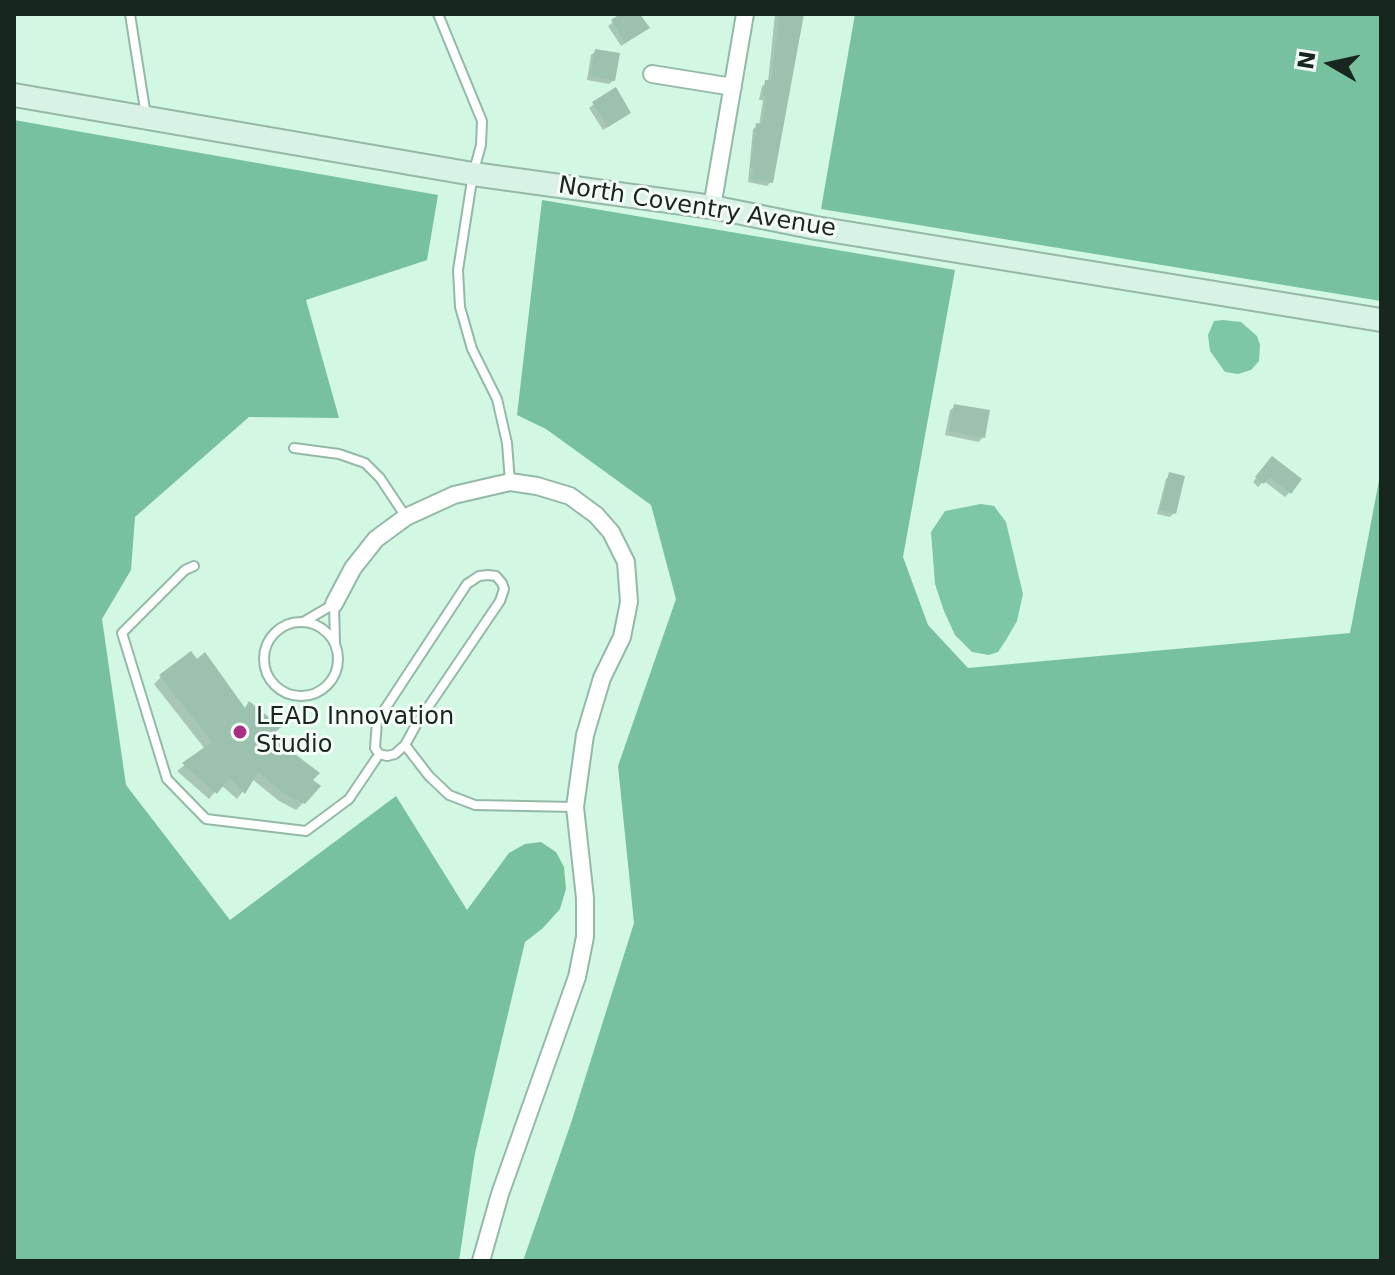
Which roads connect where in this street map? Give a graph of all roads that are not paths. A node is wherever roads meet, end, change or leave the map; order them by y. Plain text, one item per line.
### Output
1 (130, 14) edge
2 (438, 14) edge
3 (745, 14) edge
4 (652, 74) dead end
5 (733, 87) junction
6 (14, 95) edge
7 (146, 117) junction
8 (473, 174) junction
9 (712, 207) junction
10 (1381, 320) edge
11 (294, 448) dead end
12 (510, 482) junction
13 (406, 517) junction
14 (194, 566) dead end
15 (334, 604) junction
16 (305, 621) junction
17 (335, 642) junction
18 (405, 745) junction
19 (376, 759) dead end
20 (575, 807) junction
21 (481, 1261) edge

1 - 7 lane
2 - 8 lane
3 - 5 street
4 - 5 street
5 - 9 street
6 - 7 street, North Coventry Avenue
7 - 8 street, North Coventry Avenue
8 - 9 street, North Coventry Avenue
8 - 12 lane
9 - 10 street, North Coventry Avenue
11 - 13 lane
12 - 13 street
12 - 20 street
13 - 15 street
14 - 19 lane
15 - 16 lane
15 - 17 lane
16 - 17 lane
16 - 17 lane
18 - 18 lane
18 - 20 lane
20 - 21 street

